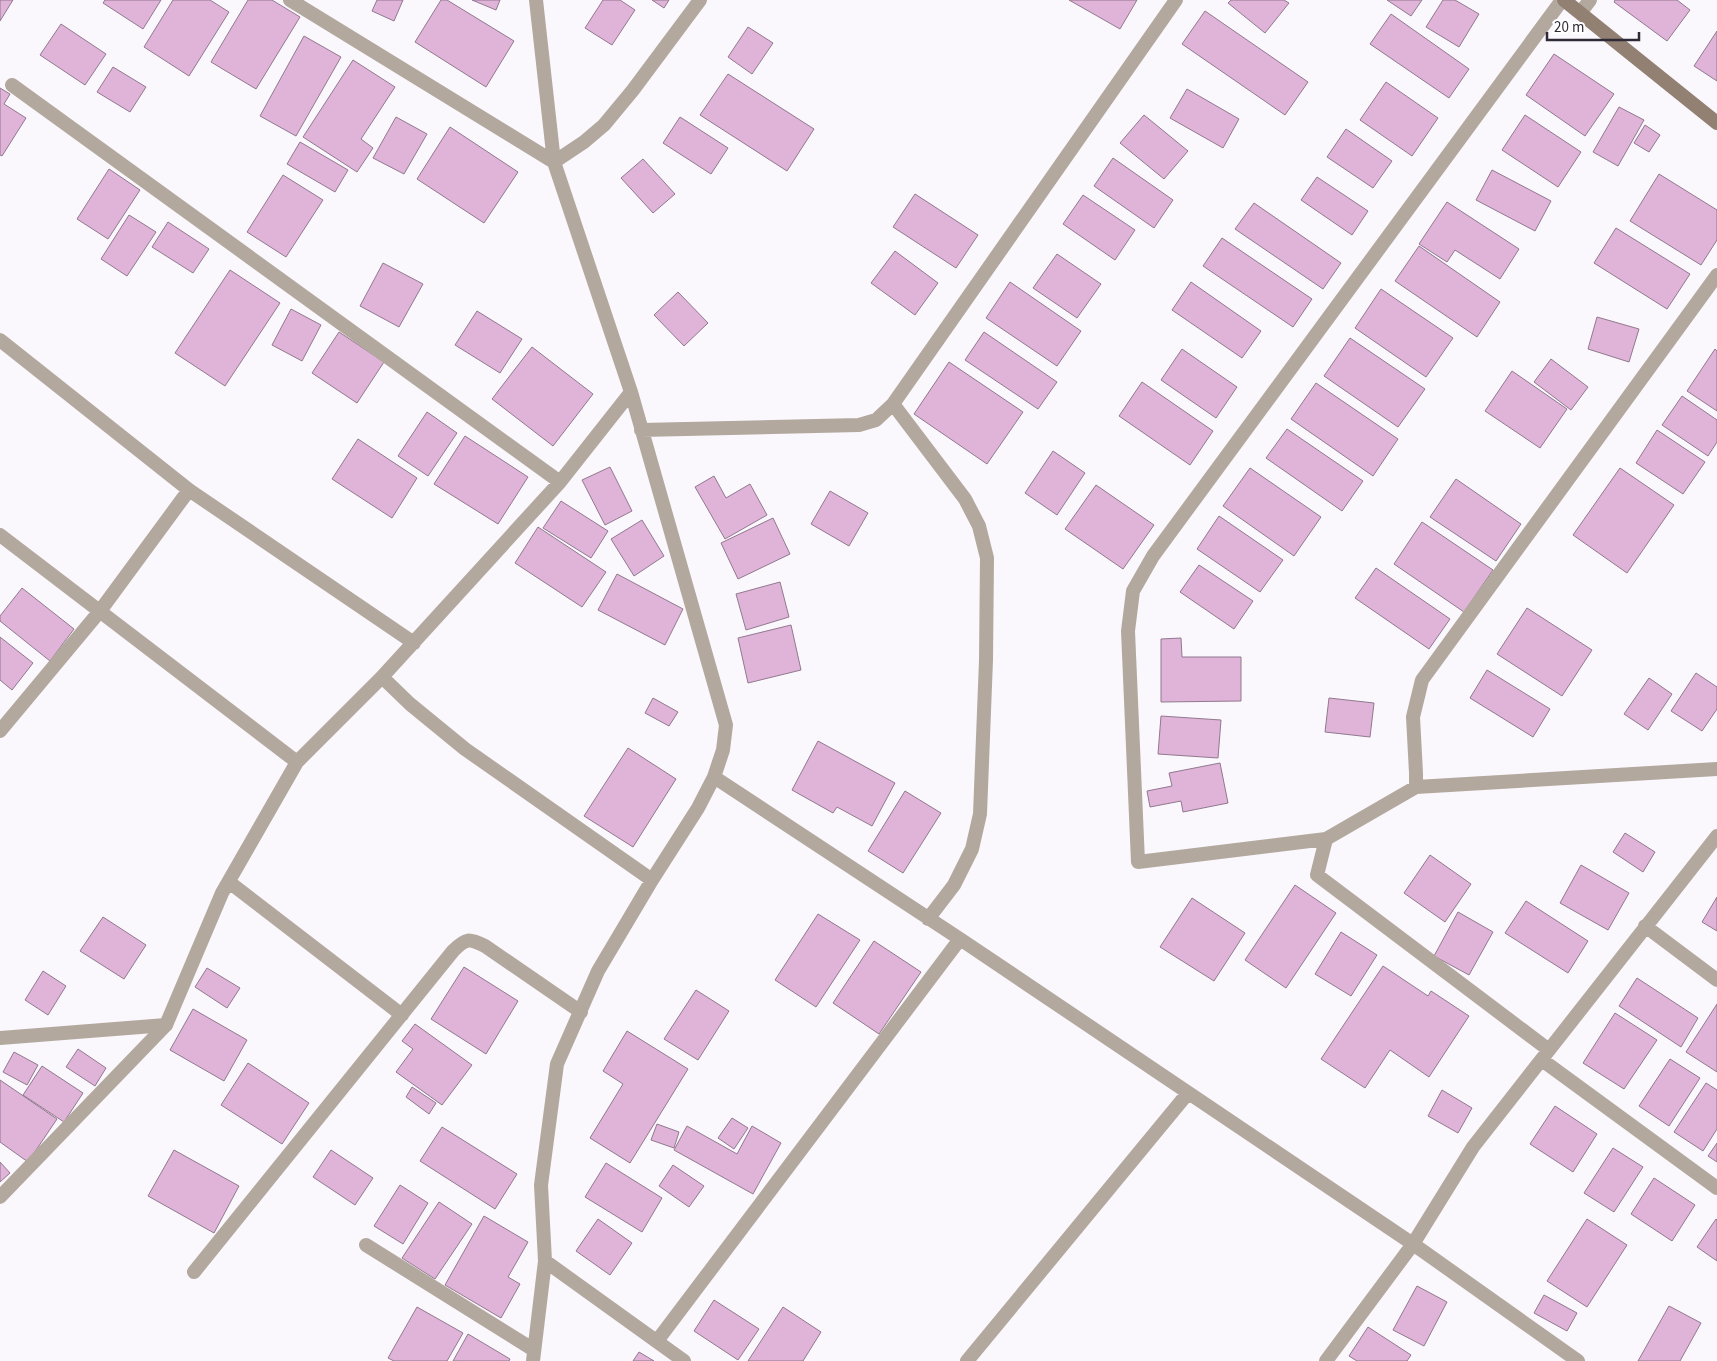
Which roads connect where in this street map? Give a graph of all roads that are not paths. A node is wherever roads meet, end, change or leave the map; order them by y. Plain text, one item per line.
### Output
1 (290, 0) edge
2 (536, 0) edge
3 (700, 0) edge
4 (1176, 0) edge
5 (1563, 0) edge
6 (1590, 0) edge
7 (1581, 12) junction
8 (12, 85) dead end
9 (1717, 123) edge
10 (554, 162) junction
11 (1717, 275) edge
12 (0, 340) edge
13 (631, 392) junction
14 (892, 404) junction
15 (641, 430) junction
16 (560, 482) junction
17 (190, 490) junction
18 (0, 534) edge
19 (100, 611) junction
20 (414, 643) junction
21 (382, 677) junction
22 (0, 731) edge
23 (297, 762) junction
24 (1717, 769) edge
25 (714, 777) junction
26 (1416, 788) junction
27 (1717, 836) edge
28 (1326, 839) junction
29 (652, 880) junction
30 (229, 882) junction
31 (928, 919) junction
32 (1645, 926) junction
33 (960, 939) junction
34 (1717, 980) edge
35 (580, 1012) junction
36 (402, 1015) junction
37 (166, 1025) junction
38 (0, 1038) edge
39 (1546, 1055) junction
40 (1188, 1093) junction
41 (1717, 1188) edge
42 (0, 1197) edge
43 (1413, 1244) junction
44 (366, 1245) dead end
45 (545, 1261) junction
46 (194, 1272) dead end
47 (657, 1341) junction
48 (533, 1355) edge
49 (684, 1361) edge
50 (967, 1361) edge
51 (1326, 1361) edge
52 (1578, 1361) edge

1 - 10 street
2 - 10 street
3 - 10 street
4 - 14 street
5 - 7 main road
5 - 28 street
6 - 7 street
7 - 9 main road
8 - 16 street
10 - 13 street
11 - 26 street
12 - 17 street
13 - 15 street
13 - 16 street
14 - 15 street
14 - 31 street
15 - 25 street
16 - 20 street
17 - 19 street
17 - 20 street
18 - 19 street
19 - 22 street
19 - 23 street
20 - 21 street
21 - 23 street
21 - 29 street
23 - 30 street
24 - 26 street
25 - 29 street
25 - 31 street
26 - 28 street
27 - 32 street
28 - 39 street
29 - 35 street
30 - 36 street
30 - 37 street
31 - 33 street
32 - 34 street
32 - 39 street
33 - 40 street
33 - 47 street
35 - 36 street
35 - 45 street
36 - 46 street
37 - 38 street
37 - 42 street
39 - 41 street
39 - 43 street
40 - 43 street
40 - 50 street
43 - 51 street
43 - 52 street
44 - 48 street
45 - 47 street
45 - 48 street
47 - 49 street

